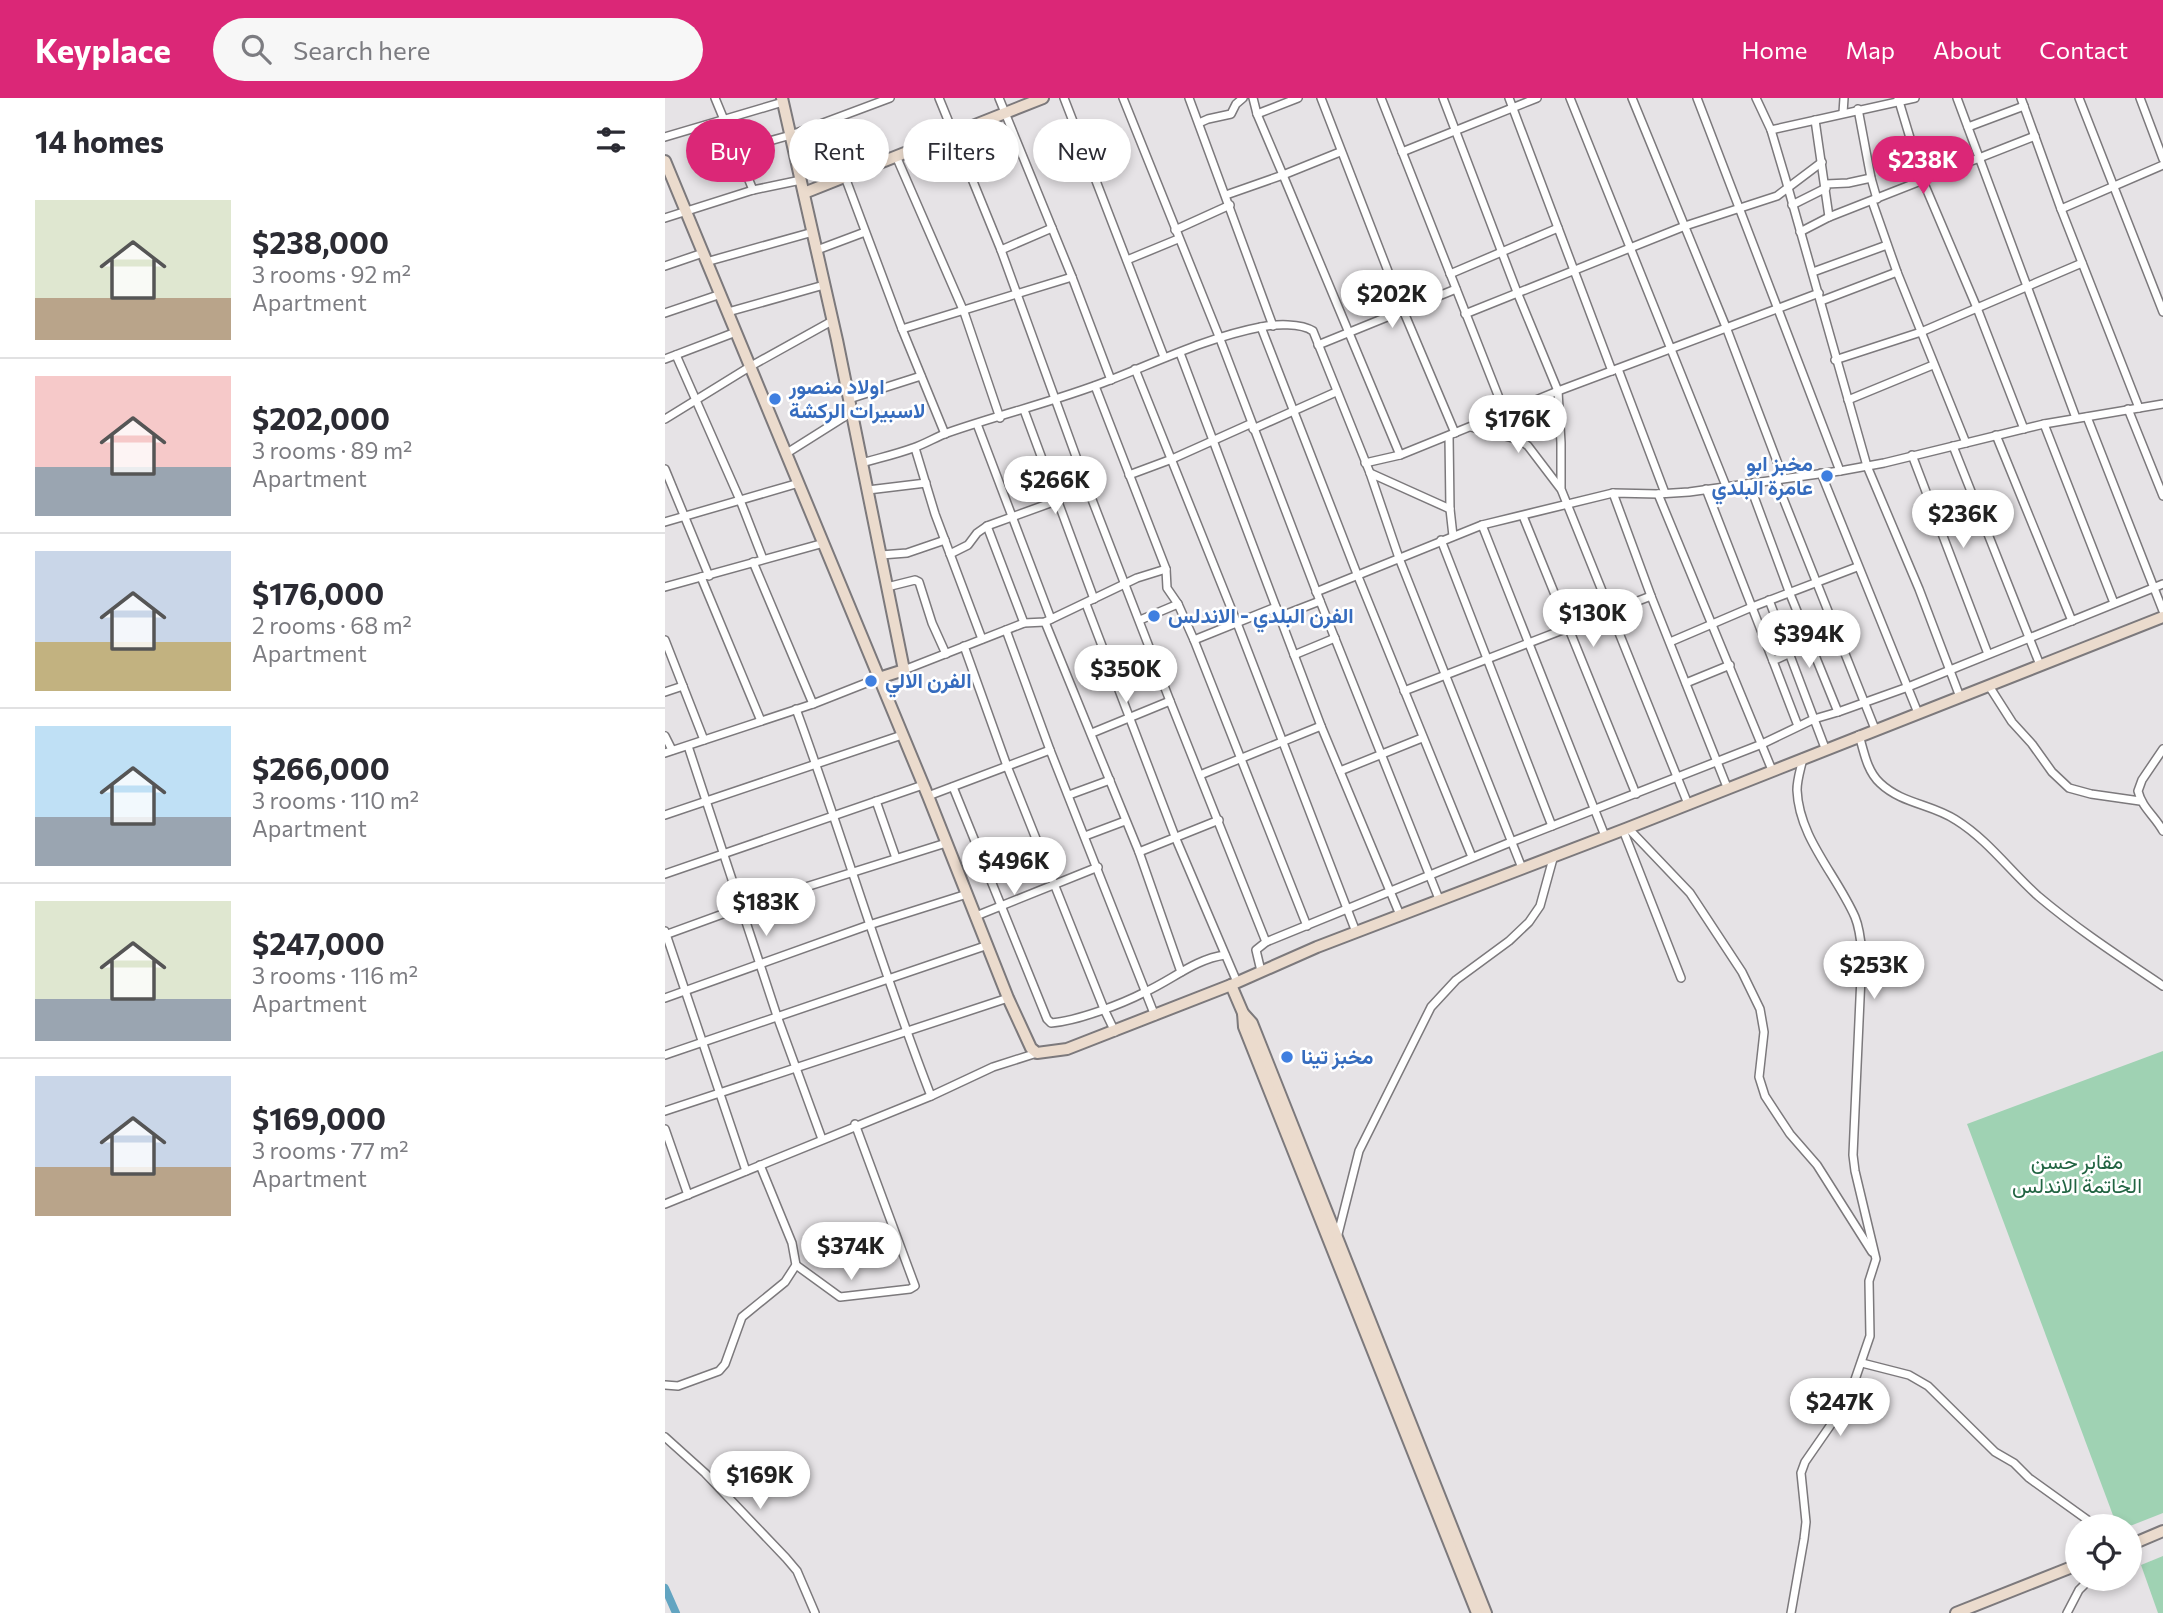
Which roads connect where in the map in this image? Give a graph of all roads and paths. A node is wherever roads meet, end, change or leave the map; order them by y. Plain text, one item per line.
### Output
1 (715, 98) edge
2 (890, 98) edge
3 (939, 98) edge
4 (999, 98) edge
5 (1043, 98) edge
6 (1064, 98) edge
7 (1123, 98) edge
8 (1189, 98) edge
9 (1243, 98) edge
10 (1253, 98) edge
11 (1298, 98) edge
12 (1321, 98) edge
13 (1381, 98) edge
14 (1443, 98) edge
15 (1509, 98) edge
16 (1537, 98) edge
17 (1570, 98) edge
18 (1632, 98) edge
19 (1696, 98) edge
20 (1756, 98) edge
21 (1843, 98) edge
22 (1915, 98) edge
23 (1957, 98) edge
24 (2079, 98) edge
25 (2140, 98) edge
26 (783, 100) edge
27 (1898, 100) edge
28 (2022, 102) edge
29 (1513, 108) junction
30 (1858, 110) junction
31 (1005, 113) junction
32 (1843, 113) junction
33 (1257, 114) junction
34 (723, 119) edge
35 (726, 119) edge
36 (834, 119) edge
37 (947, 119) edge
38 (990, 119) edge
39 (1815, 120) junction
40 (1199, 124) junction
41 (789, 126) edge
42 (1968, 127) junction
43 (1771, 130) junction
44 (686, 131) edge
45 (1456, 131) junction
46 (2035, 136) junction
47 (665, 137) edge
48 (1340, 152) junction
49 (1402, 152) junction
50 (903, 153) edge
51 (896, 156) junction
52 (1979, 158) junction
53 (889, 159) edge
54 (2163, 159) edge
55 (665, 161) edge
56 (1822, 162) junction
57 (2163, 165) edge
58 (1283, 176) junction
59 (1871, 178) junction
60 (1923, 181) junction
61 (750, 182) edge
62 (791, 182) edge
63 (801, 182) edge
64 (832, 182) edge
65 (847, 182) edge
66 (973, 182) edge
67 (1826, 186) junction
68 (2114, 187) junction
69 (1787, 188) junction
70 (753, 190) junction
71 (804, 193) junction
72 (1226, 195) junction
73 (1875, 200) junction
74 (1230, 205) junction
75 (1792, 205) junction
76 (1738, 207) junction
77 (2061, 209) junction
78 (685, 211) junction
79 (1829, 217) junction
80 (665, 218) edge
81 (1685, 226) junction
82 (1052, 228) junction
83 (1558, 228) junction
84 (1175, 230) junction
85 (813, 232) junction
86 (865, 232) junction
87 (1800, 232) junction
88 (1178, 239) junction
89 (1887, 245) junction
90 (1631, 247) junction
91 (817, 250) junction
92 (1001, 250) junction
93 (1503, 253) junction
94 (705, 257) junction
95 (1127, 260) junction
96 (2082, 263) junction
97 (665, 266) edge
98 (1573, 269) junction
99 (1813, 272) junction
100 (1897, 272) junction
101 (1450, 274) junction
102 (1072, 277) junction
103 (824, 285) junction
104 (2027, 286) junction
105 (1456, 289) junction
106 (1517, 292) junction
107 (720, 294) junction
108 (1018, 296) junction
109 (1820, 297) junction
110 (1775, 307) junction
111 (1977, 308) junction
112 (1403, 310) junction
113 (728, 312) junction
114 (964, 312) junction
115 (2163, 312) edge
116 (665, 313) edge
117 (1465, 314) junction
118 (832, 321) junction
119 (1273, 326) junction
120 (1261, 327) junction
121 (1726, 327) junction
122 (902, 329) junction
123 (1921, 331) junction
124 (736, 332) junction
125 (1349, 332) junction
126 (1220, 339) junction
127 (1318, 345) junction
128 (1670, 349) junction
129 (1180, 353) junction
130 (676, 355) junction
131 (1164, 357) junction
132 (665, 359) edge
133 (1835, 360) junction
134 (1933, 365) junction
135 (751, 366) junction
136 (1135, 369) junction
137 (1615, 370) junction
138 (921, 376) junction
139 (1111, 380) junction
140 (1095, 386) junction
141 (1558, 391) junction
142 (1336, 392) junction
143 (697, 399) junction
144 (849, 399) junction
145 (1054, 400) junction
146 (1848, 400) junction
147 (2163, 404) edge
148 (2139, 408) junction
149 (2128, 409) junction
150 (1024, 410) junction
151 (1293, 410) junction
152 (852, 412) junction
153 (1505, 413) junction
154 (2087, 416) junction
155 (1000, 418) junction
156 (2076, 418) junction
157 (665, 419) edge
158 (977, 424) junction
159 (2044, 424) junction
160 (1252, 426) junction
161 (1470, 427) junction
162 (2024, 429) junction
163 (945, 434) junction
164 (1452, 434) junction
165 (1996, 435) junction
166 (1213, 440) junction
167 (1966, 443) junction
168 (1953, 446) junction
169 (915, 448) junction
170 (787, 453) junction
171 (1400, 455) junction
172 (1912, 456) junction
173 (1172, 459) junction
174 (862, 463) junction
175 (1365, 463) junction
176 (1867, 466) junction
177 (665, 468) edge
178 (1840, 471) junction
179 (1370, 473) junction
180 (1821, 473) junction
181 (1129, 475) junction
182 (1783, 477) junction
183 (1775, 478) junction
184 (799, 483) junction
185 (1749, 483) junction
186 (926, 484) junction
187 (1086, 484) junction
188 (1725, 486) junction
189 (1561, 489) junction
190 (1706, 489) junction
191 (867, 490) junction
192 (1613, 493) junction
193 (1662, 493) junction
194 (2163, 496) edge
195 (740, 500) junction
196 (1056, 500) junction
197 (1568, 504) junction
198 (1450, 509) junction
199 (685, 516) junction
200 (1011, 516) junction
201 (1523, 516) junction
202 (665, 522) edge
203 (1482, 525) junction
204 (987, 526) junction
205 (1453, 536) junction
206 (945, 540) junction
207 (1441, 540) junction
208 (824, 543) junction
209 (950, 554) junction
210 (881, 555) junction
211 (1399, 558) junction
212 (763, 559) junction
213 (753, 562) junction
214 (1857, 566) junction
215 (1166, 569) junction
216 (1357, 574) junction
217 (705, 576) junction
218 (1818, 583) junction
219 (1125, 584) junction
220 (2163, 584) edge
221 (665, 587) edge
222 (887, 587) junction
223 (2154, 587) junction
224 (1316, 592) junction
225 (1790, 594) junction
226 (1651, 596) junction
227 (1769, 600) junction
228 (1090, 601) junction
229 (1320, 601) junction
230 (2114, 603) junction
231 (1178, 604) junction
232 (1276, 607) junction
233 (1752, 607) junction
234 (2163, 611) edge
235 (1610, 613) junction
236 (1281, 616) junction
237 (2163, 617) edge
238 (1048, 620) junction
239 (1140, 620) junction
240 (2072, 621) junction
241 (1024, 623) junction
242 (1237, 623) junction
243 (1711, 625) junction
244 (1570, 629) junction
245 (1006, 630) junction
246 (1335, 638) junction
247 (2030, 638) junction
248 (982, 639) junction
249 (665, 640) edge
250 (1193, 640) junction
251 (1670, 642) junction
252 (1528, 644) junction
253 (964, 646) junction
254 (946, 654) junction
255 (1788, 654) junction
256 (1988, 654) junction
257 (1294, 655) junction
258 (1486, 659) junction
259 (1773, 661) junction
260 (1730, 665) junction
261 (2040, 665) junction
262 (904, 670) junction
263 (1950, 670) junction
264 (1446, 675) junction
265 (879, 678) junction
266 (1686, 683) junction
267 (683, 686) junction
268 (1989, 686) junction
269 (1908, 687) junction
270 (1404, 691) junction
271 (665, 692) edge
272 (1959, 697) junction
273 (1170, 702) junction
274 (1866, 702) junction
275 (813, 704) junction
276 (796, 709) junction
277 (1838, 712) junction
278 (1918, 713) junction
279 (1130, 719) junction
280 (1814, 719) junction
281 (761, 721) junction
282 (1321, 726) junction
283 (1798, 726) junction
284 (1875, 729) junction
285 (1091, 733) junction
286 (902, 735) junction
287 (1859, 735) junction
288 (665, 736) edge
289 (1422, 738) junction
290 (704, 740) junction
291 (1283, 742) junction
292 (1762, 744) junction
293 (688, 746) junction
294 (1825, 748) junction
295 (2163, 749) edge
296 (1051, 750) junction
297 (669, 752) edge
298 (1381, 755) junction
299 (1242, 757) junction
300 (1803, 757) junction
301 (1718, 761) junction
302 (816, 764) junction
303 (1007, 766) junction
304 (1772, 770) junction
305 (1341, 771) junction
306 (1200, 775) junction
307 (1678, 777) junction
308 (1110, 780) junction
309 (923, 785) junction
310 (953, 787) junction
311 (1727, 788) junction
312 (1636, 794) junction
313 (1069, 795) junction
314 (928, 796) junction
315 (706, 799) junction
316 (876, 801) junction
317 (2140, 801) junction
318 (1688, 804) junction
319 (1596, 810) junction
320 (665, 815) edge
321 (834, 816) junction
322 (1219, 820) junction
323 (1125, 821) junction
324 (1552, 826) junction
325 (1625, 829) junction
326 (2163, 831) edge
327 (1085, 836) junction
328 (1605, 836) junction
329 (1177, 839) junction
330 (1511, 842) junction
331 (946, 843) junction
332 (1139, 852) junction
333 (724, 854) junction
334 (1554, 855) junction
335 (896, 858) junction
336 (1472, 858) junction
337 (1098, 867) junction
338 (1522, 868) junction
339 (852, 872) junction
340 (665, 874) edge
341 (1430, 874) junction
342 (1055, 883) junction
343 (1391, 891) junction
344 (967, 894) junction
345 (1439, 899) junction
346 (1002, 905) junction
347 (742, 907) junction
348 (1348, 910) junction
349 (976, 915) junction
350 (1400, 915) junction
351 (869, 925) junction
352 (1307, 926) junction
353 (1356, 932) junction
354 (666, 933) edge
355 (1266, 942) junction
356 (988, 944) junction
357 (1225, 956) junction
358 (759, 964) junction
359 (1261, 971) junction
360 (1181, 972) junction
361 (888, 978) junction
362 (1681, 978) dead end
363 (1234, 984) junction
364 (2163, 986) edge
365 (685, 990) junction
366 (1145, 992) junction
367 (665, 998) edge
368 (1008, 998) junction
369 (1104, 1009) junction
370 (1243, 1013) junction
371 (777, 1016) junction
372 (1155, 1016) junction
373 (906, 1031) junction
374 (1115, 1032) junction
375 (703, 1042) junction
376 (1037, 1053) junction
377 (665, 1055) edge
378 (795, 1066) junction
379 (720, 1093) junction
380 (931, 1096) junction
381 (665, 1111) edge
382 (855, 1125) junction
383 (665, 1129) edge
384 (822, 1139) junction
385 (761, 1165) junction
386 (746, 1171) junction
387 (688, 1195) junction
388 (665, 1204) edge
389 (1337, 1239) junction
390 (1876, 1259) junction
391 (796, 1265) junction
392 (1862, 1363) junction
393 (665, 1385) edge
394 (665, 1437) edge
395 (2078, 1514) edge
396 (2163, 1531) edge
397 (2142, 1540) edge
398 (2065, 1570) edge
399 (2078, 1591) edge
400 (815, 1613) edge
401 (1476, 1613) edge
402 (1486, 1613) edge
403 (1791, 1613) edge
404 (1956, 1613) edge
405 (2067, 1613) edge

1 - 34 street
2 - 36 street
3 - 37 street
4 - 31 street
5 - 31 street
6 - 95 street
7 - 84 street
8 - 40 street
9 - 40 street
10 - 33 street
11 - 33 street
12 - 48 street
13 - 49 street
14 - 45 street
15 - 29 street
16 - 29 street
17 - 90 street
18 - 81 street
19 - 76 street
20 - 43 street
21 - 32 street
22 - 27 street
23 - 42 street
24 - 68 street
25 - 54 street
26 - 35 street
26 - 41 street
27 - 30 street
27 - 60 street
28 - 42 street
28 - 46 street
29 - 45 street
29 - 83 street
30 - 32 street
30 - 59 street
31 - 38 street
31 - 82 street
32 - 39 street
33 - 58 street
39 - 43 street
39 - 56 street
40 - 72 street
42 - 52 street
43 - 69 street
44 - 47 street
45 - 49 street
45 - 93 street
46 - 52 street
46 - 77 street
48 - 58 street
48 - 112 street
49 - 101 street
50 - 51 street
51 - 53 street
51 - 114 street
52 - 60 street
52 - 104 street
55 - 78 street
56 - 67 street
56 - 69 street
57 - 68 street
58 - 72 street
58 - 125 street
59 - 67 street
59 - 73 street
60 - 73 street
60 - 111 street
61 - 70 street
62 - 70 street
63 - 71 street
64 - 71 street
65 - 86 street
66 - 92 street
67 - 75 street
67 - 79 street
68 - 77 street
68 - 115 street
69 - 75 street
69 - 76 street
70 - 78 street
71 - 85 street
72 - 74 street
73 - 79 street
73 - 89 street
74 - 84 street
74 - 119 street
75 - 87 street
76 - 81 street
76 - 110 street
77 - 96 street
78 - 80 street
78 - 94 street
79 - 87 street
81 - 90 street
81 - 121 street
82 - 92 street
82 - 102 street
83 - 93 street
83 - 98 street
84 - 88 street
85 - 91 street
85 - 94 street
86 - 91 street
86 - 122 street
87 - 99 street
88 - 95 street
88 - 126 street
89 - 99 street
89 - 100 street
90 - 98 street
90 - 128 street
91 - 103 street
92 - 108 street
93 - 101 street
93 - 106 street
94 - 97 street
94 - 107 street
95 - 131 street
96 - 104 street
96 - 148 street
98 - 106 street
98 - 137 street
99 - 109 street
100 - 109 street
100 - 123 street
101 - 105 street
102 - 108 street
102 - 139 street
103 - 113 street
103 - 118 street
104 - 111 street
104 - 156 street
105 - 112 street
105 - 117 street
106 - 117 street
106 - 141 street
107 - 113 street
107 - 116 street
108 - 114 street
108 - 145 street
109 - 110 street
109 - 133 street
110 - 121 street
110 - 178 street
111 - 123 street
111 - 162 street
112 - 125 street
112 - 164 street
113 - 124 street
114 - 122 street
114 - 155 street
117 - 153 street
118 - 135 street
118 - 144 street
119 - 120 street
119 - 127 street
120 - 126 street
120 - 151 street
121 - 128 street
121 - 182 street
122 - 138 street
123 - 133 street
123 - 134 street
124 - 130 street
124 - 135 street
125 - 127 street
125 - 171 street
126 - 129 street
126 - 160 street
127 - 142 street
128 - 137 street
128 - 188 street
129 - 131 street
129 - 166 street
130 - 132 street
130 - 143 street
131 - 136 street
133 - 146 street
134 - 146 street
134 - 167 street
135 - 143 street
135 - 170 street
136 - 139 street
136 - 173 street
137 - 141 street
137 - 193 street
138 - 144 street
138 - 163 street
139 - 140 street
140 - 145 street
140 - 181 street
141 - 153 street
141 - 189 street
142 - 151 street
142 - 175 street
143 - 157 street
143 - 195 street
144 - 152 street
145 - 150 street
145 - 187 street
146 - 176 street
147 - 148 street
148 - 149 street
149 - 154 street
149 - 194 street
150 - 155 street
150 - 196 street
151 - 160 street
151 - 216 street
152 - 170 street
152 - 174 street
153 - 161 street
154 - 156 street
154 - 223 street
155 - 158 street
156 - 159 street
158 - 163 street
158 - 200 street
159 - 162 street
159 - 230 street
160 - 166 street
160 - 224 street
161 - 164 street
161 - 189 street
162 - 165 street
163 - 169 street
164 - 171 street
164 - 198 street
165 - 167 street
165 - 240 street
166 - 173 street
166 - 232 street
167 - 168 street
168 - 172 street
168 - 247 street
169 - 174 street
169 - 186 street
170 - 184 street
171 - 175 street
172 - 176 street
172 - 256 street
173 - 181 street
173 - 242 street
174 - 191 street
175 - 179 street
176 - 178 street
176 - 263 street
177 - 199 street
178 - 180 street
179 - 198 street
179 - 211 street
180 - 182 street
180 - 214 street
181 - 215 street
182 - 183 street
183 - 185 street
183 - 218 street
184 - 195 street
184 - 208 street
185 - 188 street
185 - 225 street
186 - 191 street
186 - 206 street
187 - 196 street
187 - 219 street
188 - 190 street
189 - 197 street
190 - 193 street
190 - 233 street
191 - 210 street
192 - 193 street
192 - 197 street
192 - 226 street
193 - 243 street
195 - 199 street
195 - 212 street
196 - 200 street
196 - 228 street
197 - 201 street
197 - 235 street
198 - 205 street
199 - 202 street
199 - 217 street
200 - 204 street
200 - 238 street
201 - 203 street
201 - 244 street
203 - 205 street
203 - 252 street
204 - 209 street
204 - 241 street
205 - 207 street
206 - 209 street
206 - 210 street
207 - 211 street
207 - 258 street
208 - 212 street
208 - 265 street
209 - 248 street
210 - 222 street
211 - 216 street
211 - 264 street
212 - 213 street
213 - 217 street
213 - 275 street
214 - 218 street
214 - 269 street
215 - 219 street
215 - 231 street
216 - 224 street
216 - 270 street
217 - 221 street
217 - 281 street
218 - 225 street
218 - 274 street
219 - 228 street
219 - 239 street
220 - 223 street
222 - 254 street
222 - 262 street
223 - 230 street
223 - 234 street
224 - 229 street
225 - 227 street
225 - 277 street
226 - 235 street
226 - 251 street
227 - 233 street
227 - 255 street
228 - 238 street
228 - 279 street
229 - 236 street
229 - 246 street
230 - 240 street
231 - 239 street
231 - 250 street
232 - 236 street
232 - 242 street
233 - 243 street
233 - 259 street
235 - 244 street
235 - 307 street
236 - 257 street
237 - 261 street
238 - 241 street
238 - 285 street
239 - 273 street
240 - 247 street
241 - 245 street
242 - 250 street
242 - 291 street
243 - 251 street
243 - 260 street
244 - 252 street
244 - 312 street
245 - 248 street
245 - 296 street
246 - 257 street
246 - 298 street
247 - 256 street
247 - 261 street
248 - 253 street
249 - 267 street
250 - 299 street
251 - 266 street
252 - 258 street
252 - 319 street
253 - 254 street
253 - 303 street
254 - 262 street
255 - 259 street
255 - 280 street
256 - 263 street
257 - 282 street
258 - 264 street
258 - 324 street
259 - 283 street
260 - 266 street
260 - 292 street
261 - 268 street
262 - 265 street
263 - 269 street
263 - 272 street
264 - 270 street
264 - 330 street
265 - 275 street
265 - 286 street
266 - 301 street
267 - 271 street
267 - 290 street
268 - 272 street
268 - 317 street
269 - 274 street
269 - 278 street
270 - 289 street
272 - 278 street
273 - 279 street
273 - 306 street
274 - 277 street
274 - 284 street
275 - 276 street
276 - 281 street
276 - 302 street
277 - 280 street
278 - 284 street
279 - 285 street
279 - 329 street
280 - 283 street
280 - 294 street
281 - 290 street
282 - 291 street
282 - 305 street
283 - 292 street
284 - 287 street
285 - 308 street
286 - 302 street
286 - 309 street
287 - 294 street
287 - 364 street
288 - 297 street
289 - 298 street
289 - 336 street
290 - 293 street
291 - 299 street
291 - 348 street
292 - 301 street
292 - 304 street
293 - 297 street
293 - 315 street
294 - 300 street
295 - 317 street
296 - 303 street
296 - 313 street
298 - 305 street
298 - 341 street
299 - 306 street
299 - 352 street
300 - 304 street
300 - 390 street
301 - 307 street
301 - 311 street
302 - 315 street
302 - 321 street
303 - 310 street
303 - 342 street
304 - 311 street
305 - 343 street
306 - 322 street
307 - 312 street
307 - 318 street
308 - 313 street
308 - 323 street
309 - 314 street
309 - 316 street
310 - 314 street
310 - 346 street
311 - 318 street
312 - 319 street
313 - 327 street
314 - 331 street
315 - 320 street
315 - 333 street
316 - 321 street
316 - 335 street
317 - 326 street
318 - 325 street
319 - 324 street
319 - 328 street
321 - 333 street
321 - 339 street
322 - 329 street
322 - 355 street
323 - 327 street
323 - 332 street
324 - 330 street
325 - 328 street
325 - 362 street
325 - 390 street
327 - 337 street
328 - 334 street
329 - 332 street
329 - 357 street
330 - 336 street
330 - 338 street
331 - 335 street
331 - 344 street
332 - 360 street
333 - 340 street
333 - 347 street
334 - 338 street
334 - 389 street
335 - 339 street
336 - 341 street
337 - 342 street
337 - 366 street
338 - 345 street
339 - 347 street
339 - 351 street
341 - 343 street
341 - 345 street
342 - 346 street
342 - 369 street
343 - 348 street
343 - 350 street
344 - 349 street
344 - 351 street
345 - 350 street
346 - 349 street
346 - 369 street
347 - 354 street
347 - 358 street
348 - 352 street
348 - 353 street
349 - 356 street
350 - 353 street
351 - 358 street
351 - 361 street
352 - 355 street
353 - 359 street
354 - 365 street
355 - 359 street
356 - 361 street
356 - 368 street
357 - 360 street
357 - 363 street
358 - 365 street
358 - 371 street
359 - 363 street
360 - 366 street
361 - 371 street
361 - 373 street
363 - 370 street
363 - 372 street
365 - 367 street
365 - 375 street
366 - 369 street
366 - 372 street
368 - 373 street
368 - 376 street
369 - 374 street
370 - 389 street
370 - 401 street
371 - 375 street
371 - 378 street
372 - 374 street
373 - 378 street
373 - 380 street
374 - 376 street
375 - 377 street
375 - 379 street
376 - 380 street
378 - 379 street
378 - 384 street
379 - 381 street
379 - 386 street
380 - 382 street
382 - 384 street
382 - 391 street
383 - 387 street
384 - 385 street
385 - 386 street
385 - 391 street
386 - 387 street
387 - 388 street
389 - 402 street
390 - 392 street
391 - 393 street
392 - 395 street
392 - 403 street
394 - 400 street
396 - 397 street
398 - 404 street
399 - 405 street

